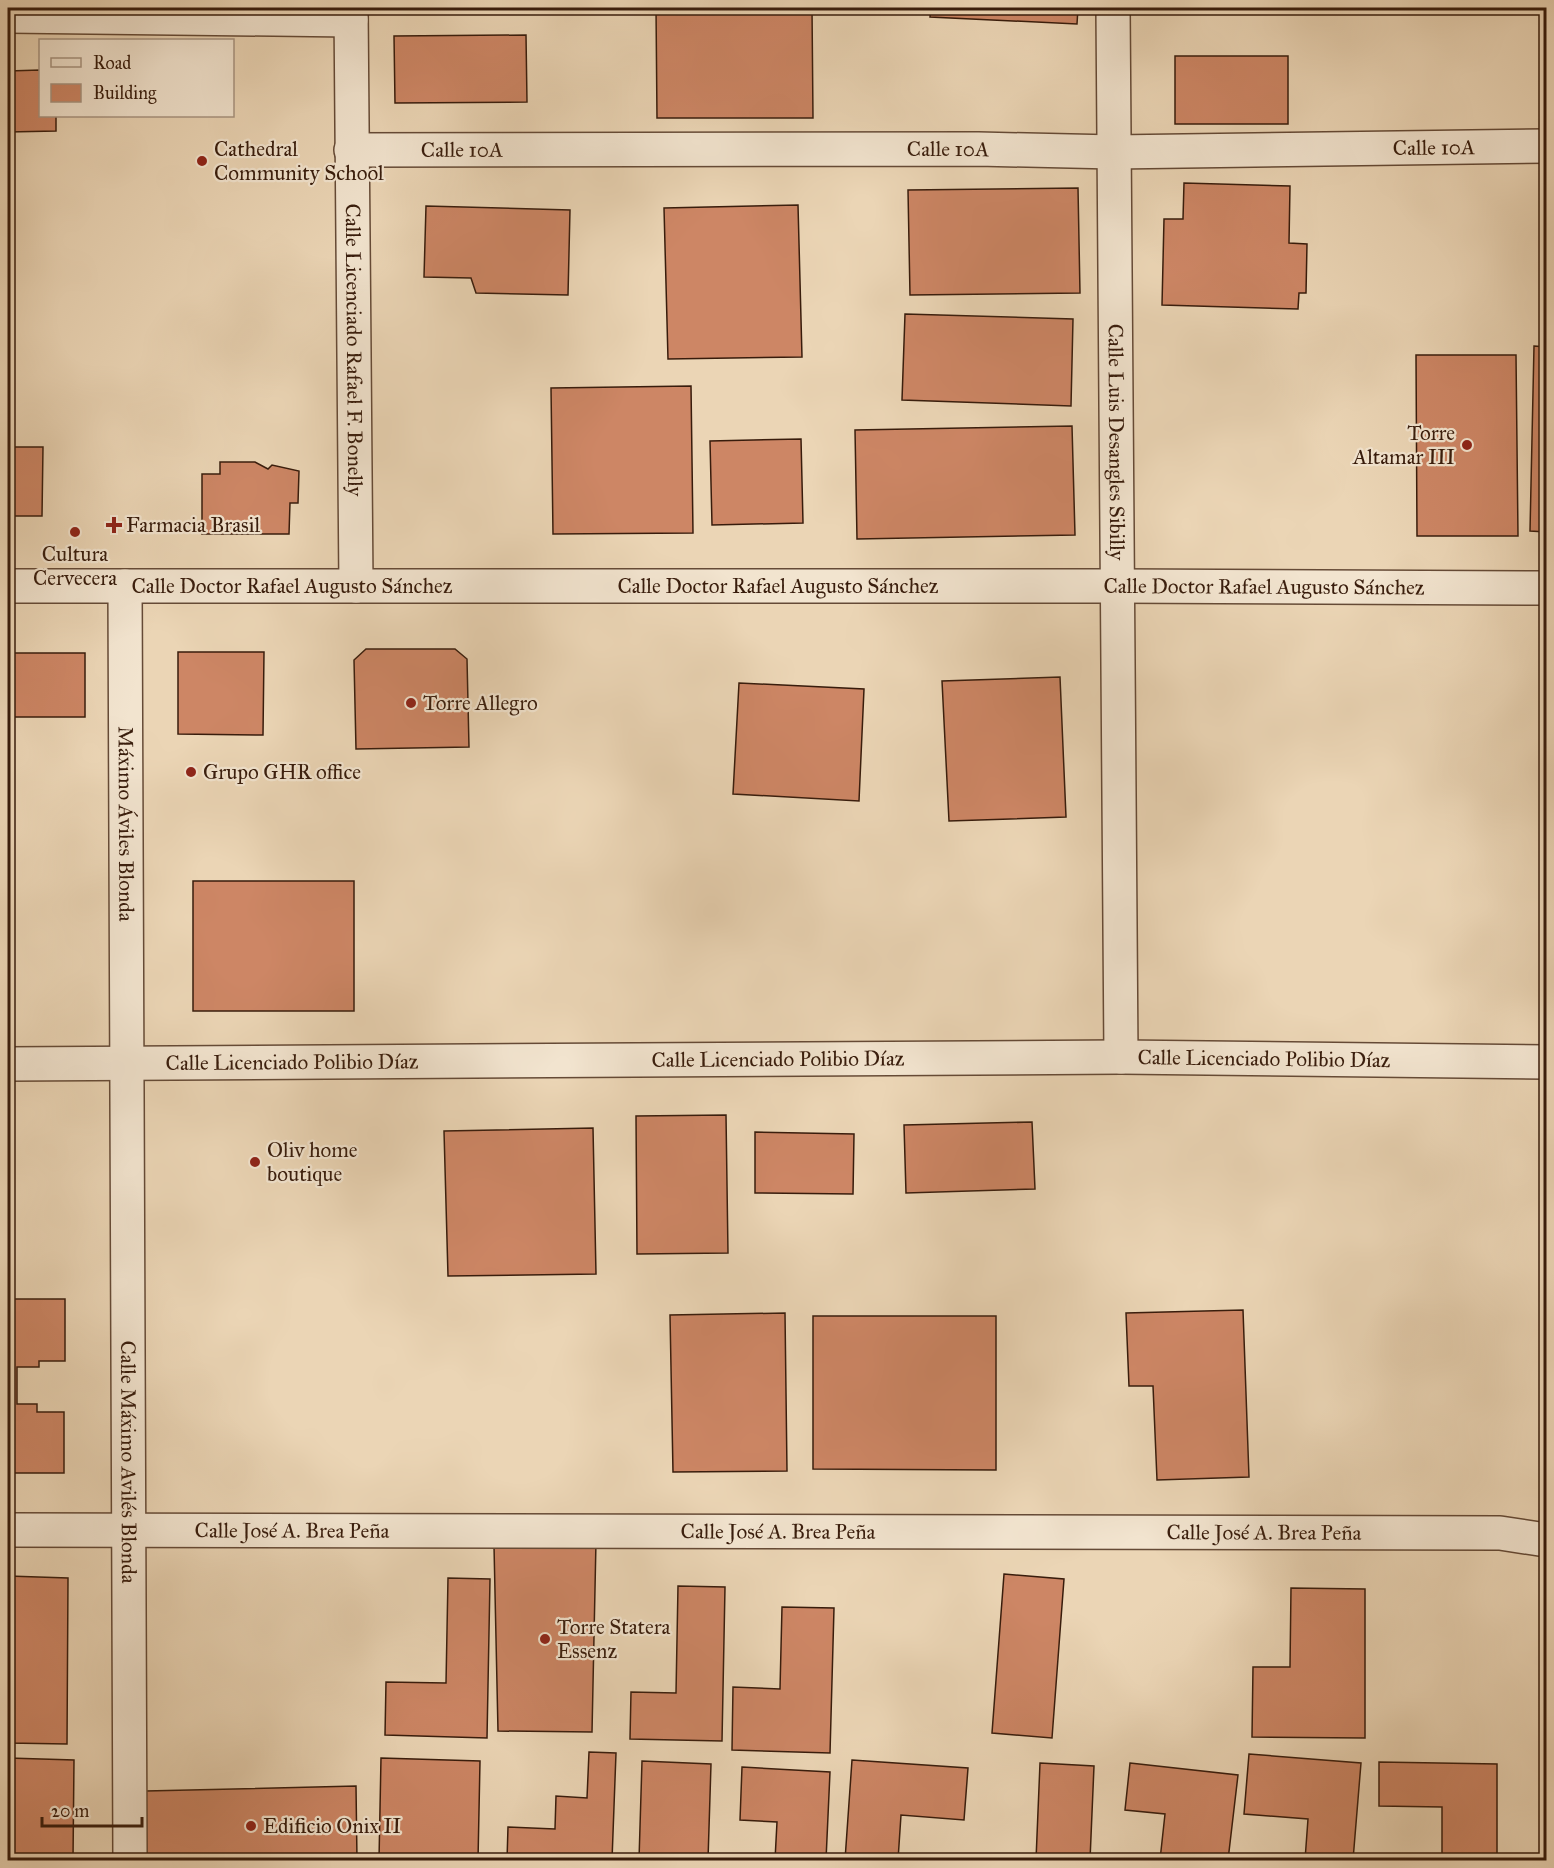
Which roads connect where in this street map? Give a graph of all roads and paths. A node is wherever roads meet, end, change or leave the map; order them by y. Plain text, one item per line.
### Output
1 (1113, 8) edge
2 (351, 14) edge
3 (8, 16) edge
4 (1546, 146) edge
5 (351, 150) junction
6 (1114, 152) junction
7 (8, 586) edge
8 (125, 586) junction
9 (356, 586) junction
10 (1118, 586) junction
11 (1546, 588) edge
12 (1121, 1057) junction
13 (1546, 1062) edge
14 (8, 1064) edge
15 (128, 1064) junction
16 (8, 1530) edge
17 (129, 1530) junction
18 (1546, 1540) edge
19 (130, 1860) edge

1 - 6 street, Calle Luis Desangles Sibilly
2 - 3 street
2 - 5 street, Calle Licenciado Rafael F. Bonelly
4 - 6 street, Calle 10A
5 - 6 street, Calle 10A
5 - 9 street, Calle Licenciado Rafael F. Bonelly
6 - 10 street, Calle Luis Desangles Sibilly
7 - 8 street, Calle Doctor Rafael Augusto Sánchez
8 - 9 street, Calle Doctor Rafael Augusto Sánchez
8 - 15 street, Máximo Áviles Blonda
9 - 10 street, Calle Doctor Rafael Augusto Sánchez
10 - 11 street, Calle Doctor Rafael Augusto Sánchez
10 - 12 street, Calle Luis Desangles Sibilly
12 - 13 street, Calle Licenciado Polibio Díaz
12 - 15 street, Calle Licenciado Polibio Díaz
14 - 15 street, Calle Licenciado Polibio Díaz
15 - 17 street, Calle Máximo Avilés Blonda
16 - 17 street, Calle José A. Brea Peña
17 - 18 street, Calle José A. Brea Peña
17 - 19 street, Calle Máximo Avilés Blonda

